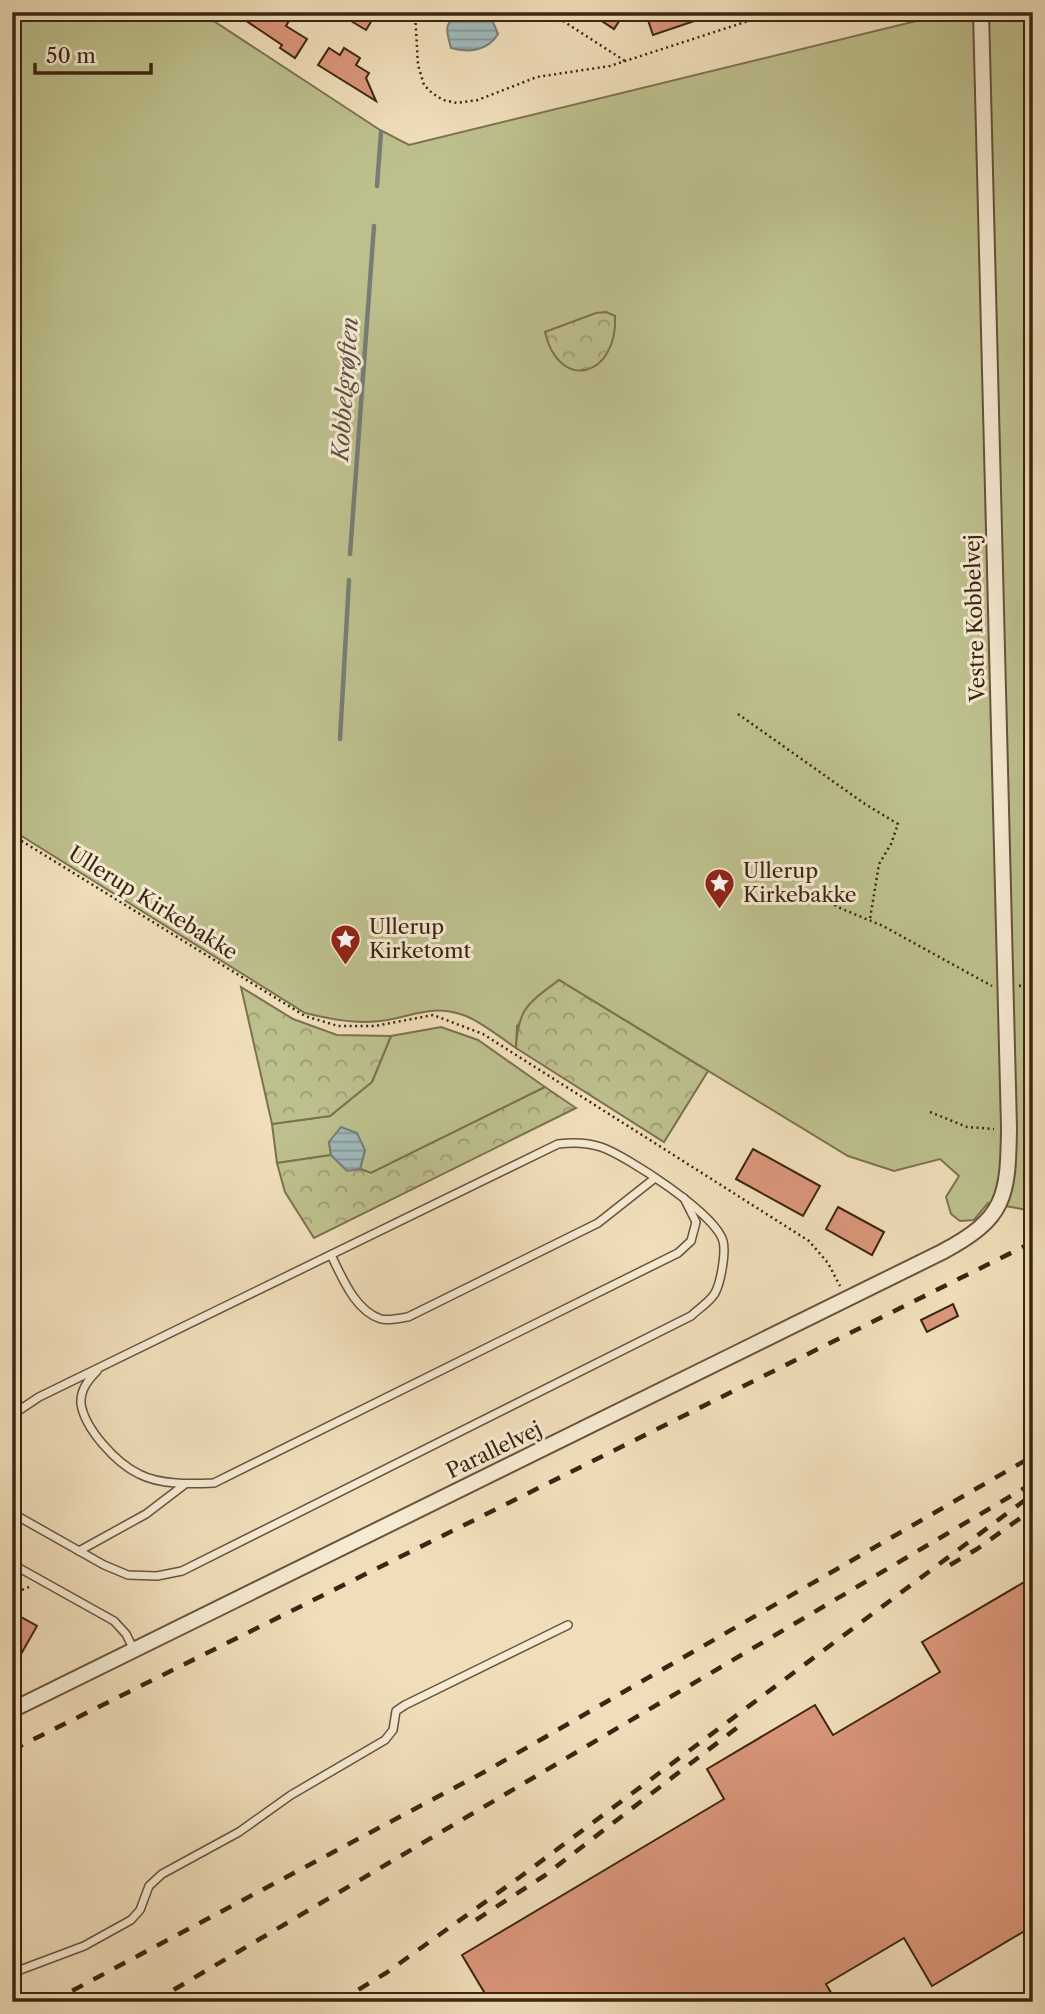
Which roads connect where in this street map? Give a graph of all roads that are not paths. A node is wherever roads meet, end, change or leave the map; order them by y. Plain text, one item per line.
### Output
1 (981, 12) edge
2 (655, 1178) junction
3 (682, 1194) junction
4 (990, 1220) joint
5 (331, 1255) junction
6 (100, 1367) junction
7 (12, 1415) edge
8 (184, 1485) junction
9 (12, 1513) edge
10 (79, 1551) junction
11 (12, 1564) edge
12 (568, 1625) dead end
13 (134, 1650) junction
14 (12, 1710) edge
15 (12, 1973) edge

1 - 4 street, Vestre Kobbelvej
2 - 3 lane
2 - 5 lane
2 - 5 lane
3 - 8 lane
3 - 10 lane
4 - 13 street, Parallelvej
5 - 6 lane
6 - 7 lane
6 - 8 lane
8 - 10 lane
9 - 10 lane
11 - 13 lane
12 - 15 lane
13 - 14 street, Parallelvej

